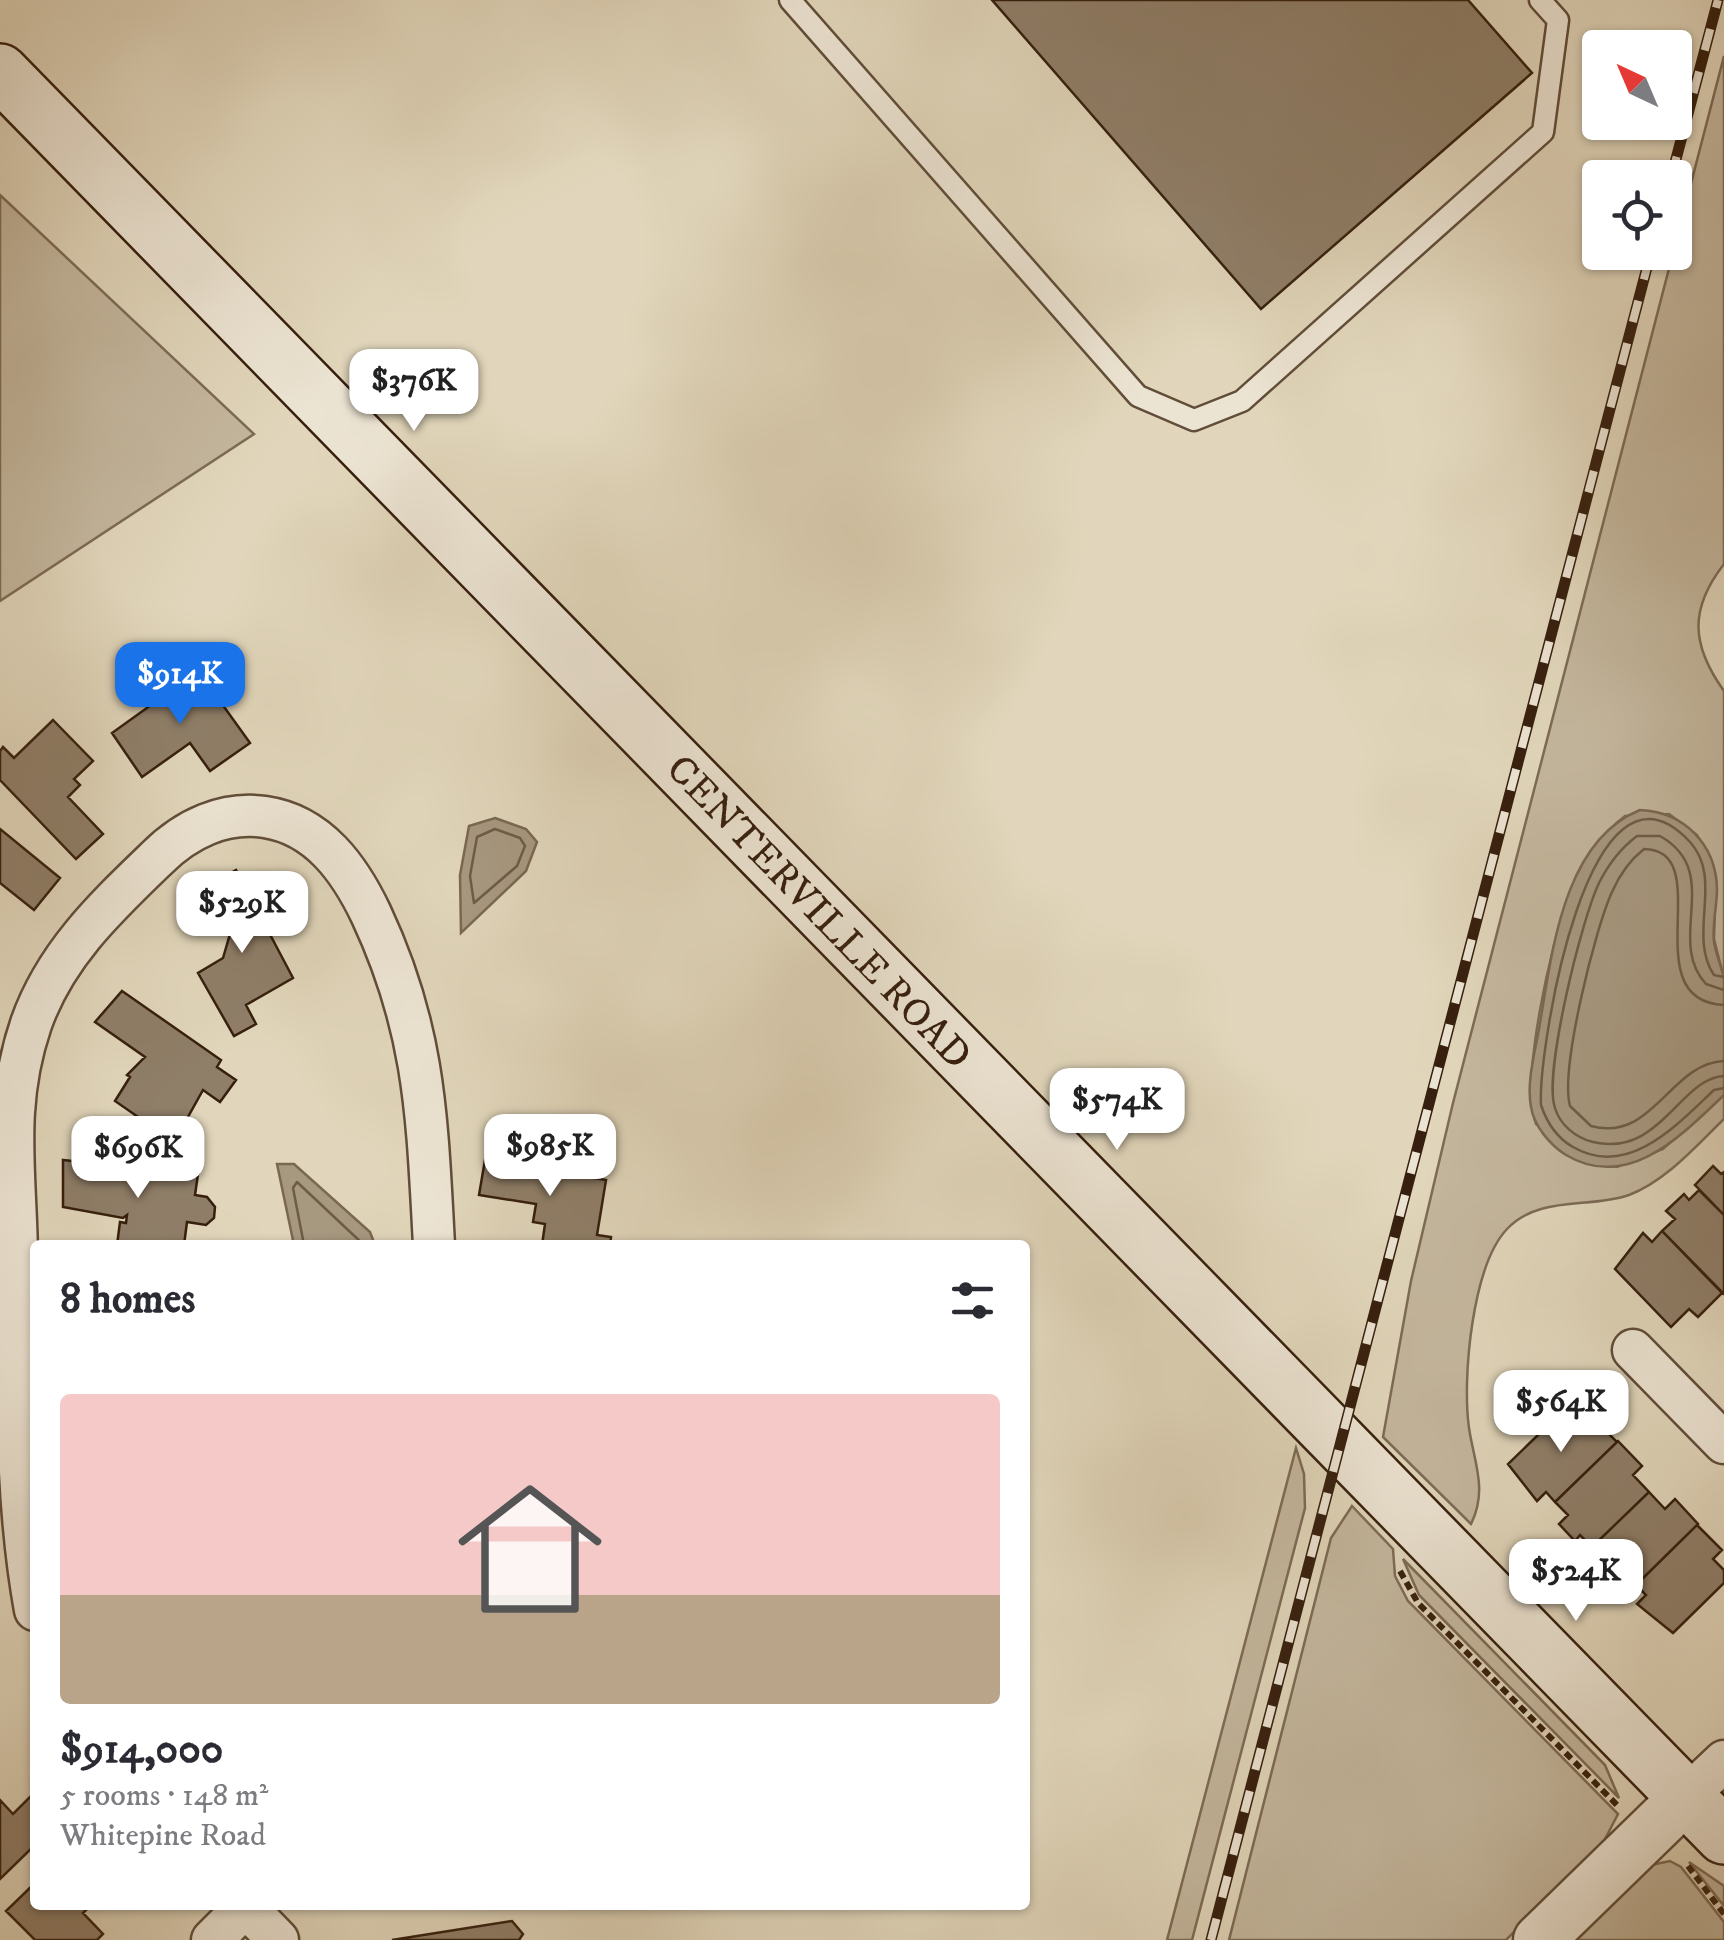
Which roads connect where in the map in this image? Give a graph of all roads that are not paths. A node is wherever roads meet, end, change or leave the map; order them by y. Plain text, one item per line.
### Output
1 (790, 0) edge
2 (1540, 0) edge
3 (0, 72) edge
4 (5, 1177) edge
5 (434, 1240) edge
6 (1633, 1350) dead end
7 (1716, 1420) edge
8 (11, 1537) edge
9 (30, 1595) edge
10 (1705, 1779) edge
11 (1706, 1852) edge
12 (240, 1910) edge
13 (250, 1910) edge
14 (212, 1940) edge
15 (278, 1940) edge
16 (1539, 1940) edge

1 - 2 lane
3 - 10 main road, CENTERVILLE ROAD
4 - 5 street
4 - 8 street
6 - 7 street
8 - 9 street
10 - 11 main road, CENTERVILLE ROAD
10 - 16 street
12 - 14 street
13 - 15 street

